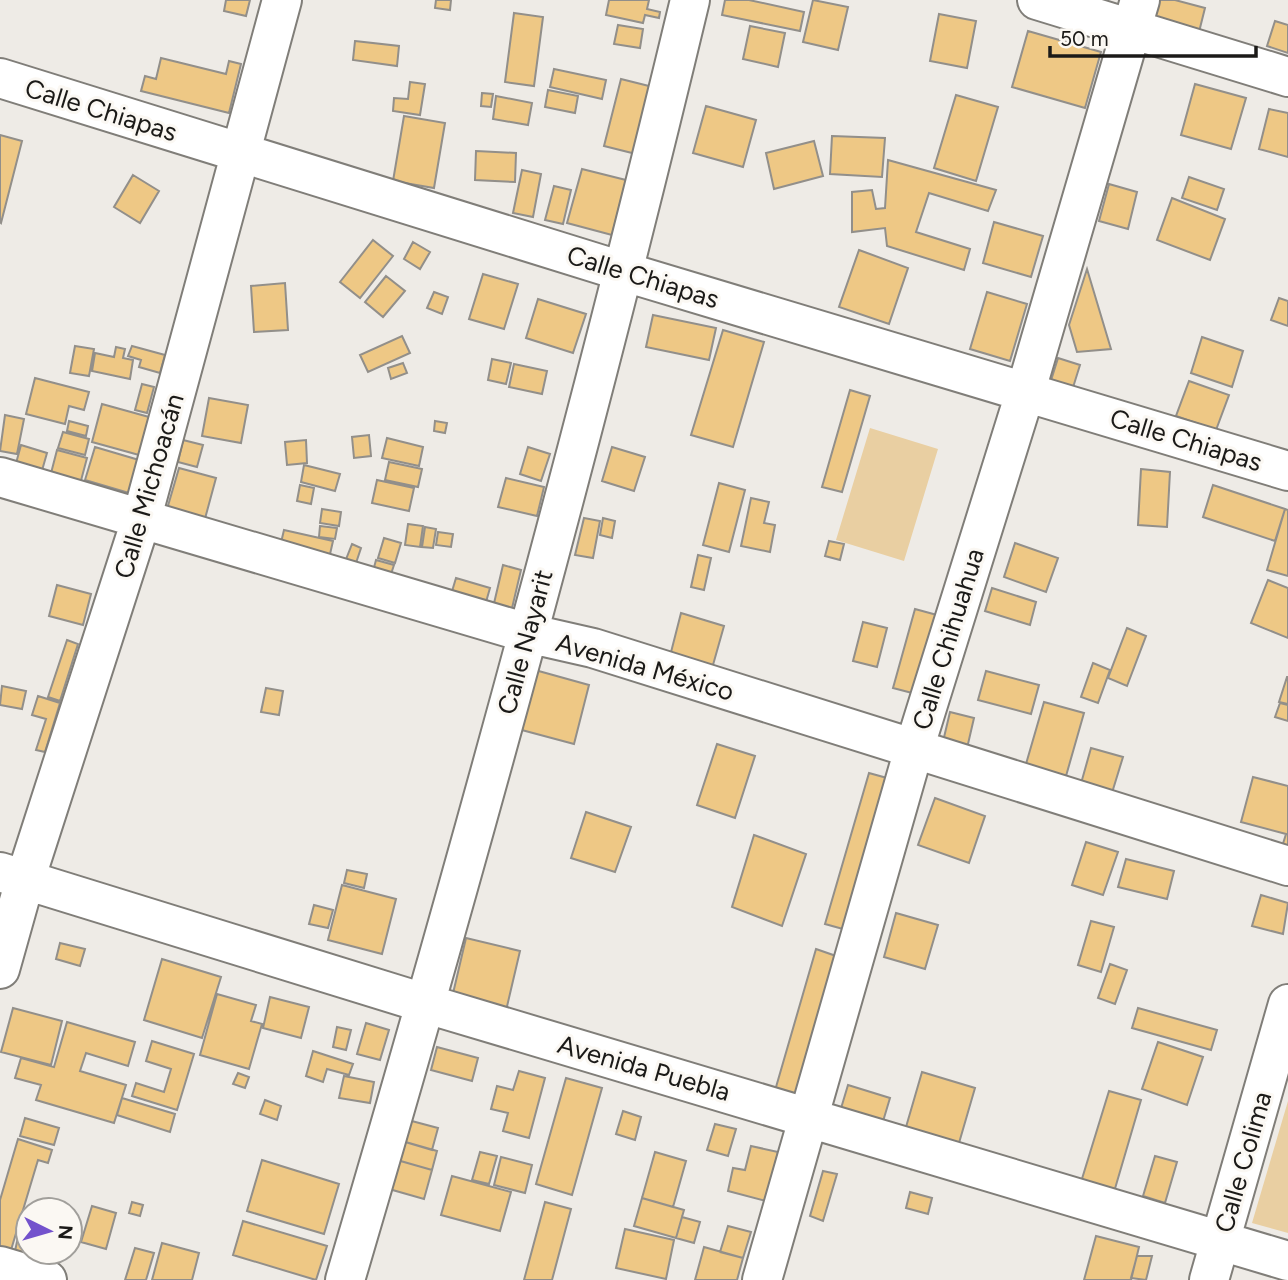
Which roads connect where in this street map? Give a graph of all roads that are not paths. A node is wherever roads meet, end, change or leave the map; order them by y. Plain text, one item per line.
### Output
1 (282, 0) edge
2 (690, 0) edge
3 (1037, 0) edge
4 (1136, 14) edge
5 (1288, 77) edge
6 (0, 78) edge
7 (240, 154) junction
8 (625, 272) junction
9 (1026, 390) junction
10 (1288, 471) edge
11 (0, 477) edge
12 (142, 517) junction
13 (527, 633) junction
14 (914, 749) junction
15 (1288, 866) edge
16 (13, 876) edge
17 (0, 968) edge
18 (426, 1004) junction
19 (1288, 1004) edge
20 (809, 1116) junction
21 (1221, 1241) junction
22 (1288, 1261) edge
23 (0, 1266) edge
24 (47, 1280) edge
25 (345, 1280) edge
26 (762, 1280) edge
27 (1209, 1280) edge

1 - 7 street, Calle Michoacán
2 - 8 street, Calle Nayarit
3 - 4 street
4 - 5 street
4 - 9 street, Calle Chihuahua
6 - 7 street, Calle Chiapas
7 - 8 street, Calle Chiapas
7 - 12 street, Calle Michoacán
8 - 9 street, Calle Chiapas
8 - 13 street, Calle Nayarit
9 - 10 street, Calle Chiapas
9 - 14 street, Calle Chihuahua
11 - 12 street, Avenida México
12 - 13 street, Avenida México
12 - 16 street, Calle Michoacán
13 - 14 street, Avenida México
13 - 18 street, Calle Nayarit
14 - 15 street, Avenida México
14 - 20 street, Calle Chihuahua
16 - 17 street, Calle Michoacán
16 - 18 street, Avenida Puebla
18 - 20 street, Avenida Puebla
18 - 25 street, Calle Nayarit
19 - 21 street, Calle Colima
20 - 21 street, Avenida Puebla
20 - 26 street, Calle Chihuahua
21 - 22 street, Avenida Puebla
21 - 27 street, Calle Colima
23 - 24 street

